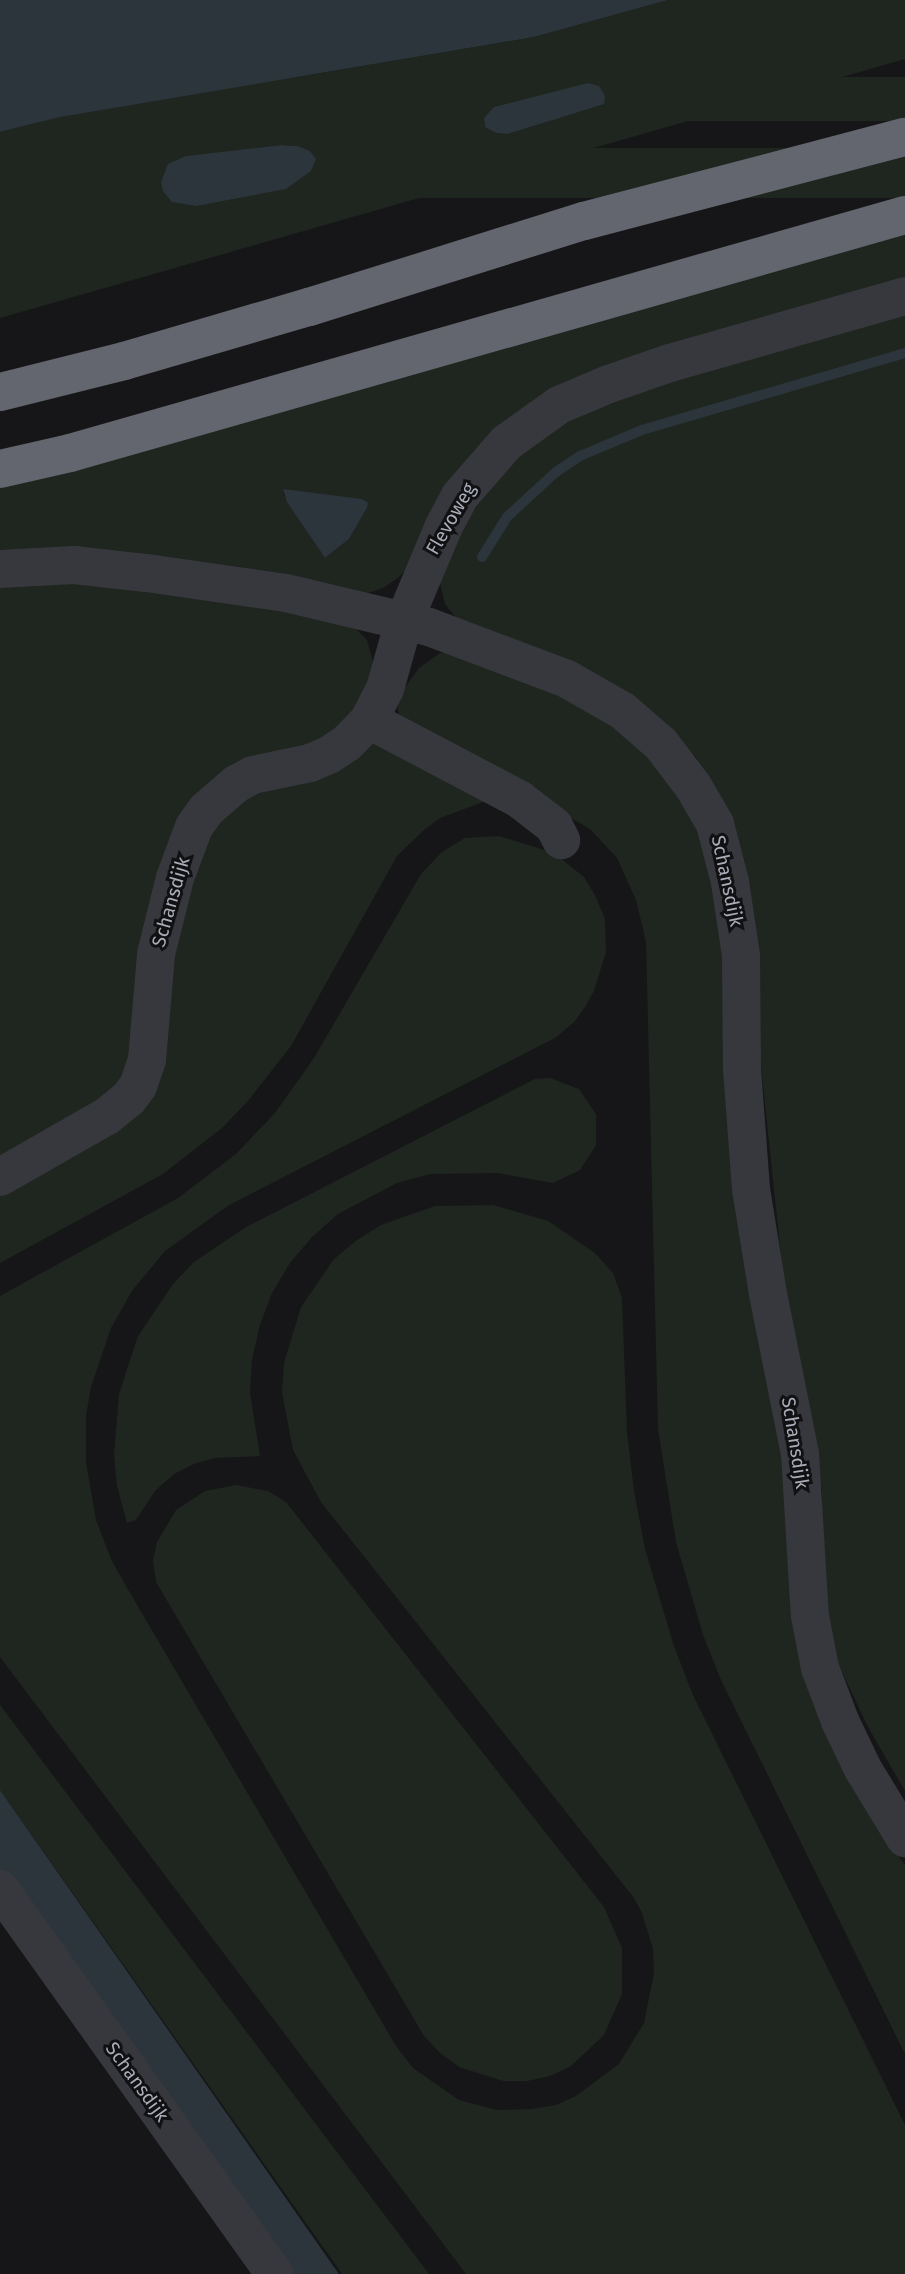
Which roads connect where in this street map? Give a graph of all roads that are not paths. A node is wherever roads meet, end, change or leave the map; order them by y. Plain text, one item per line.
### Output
1 (905, 136) edge
2 (905, 215) edge
3 (905, 296) edge
4 (0, 392) edge
5 (0, 469) edge
6 (0, 569) edge
7 (404, 621) junction
8 (369, 720) junction
9 (561, 840) dead end
10 (0, 1177) edge
11 (905, 1838) edge
12 (0, 1889) edge
13 (275, 2274) edge

1 - 4 highway
2 - 5 highway
3 - 7 street, Flevoweg
6 - 7 street
7 - 8 street, Schansdijk
7 - 11 street, Schansdijk
8 - 9 street
8 - 10 street, Schansdijk
12 - 13 street, Schansdijk

